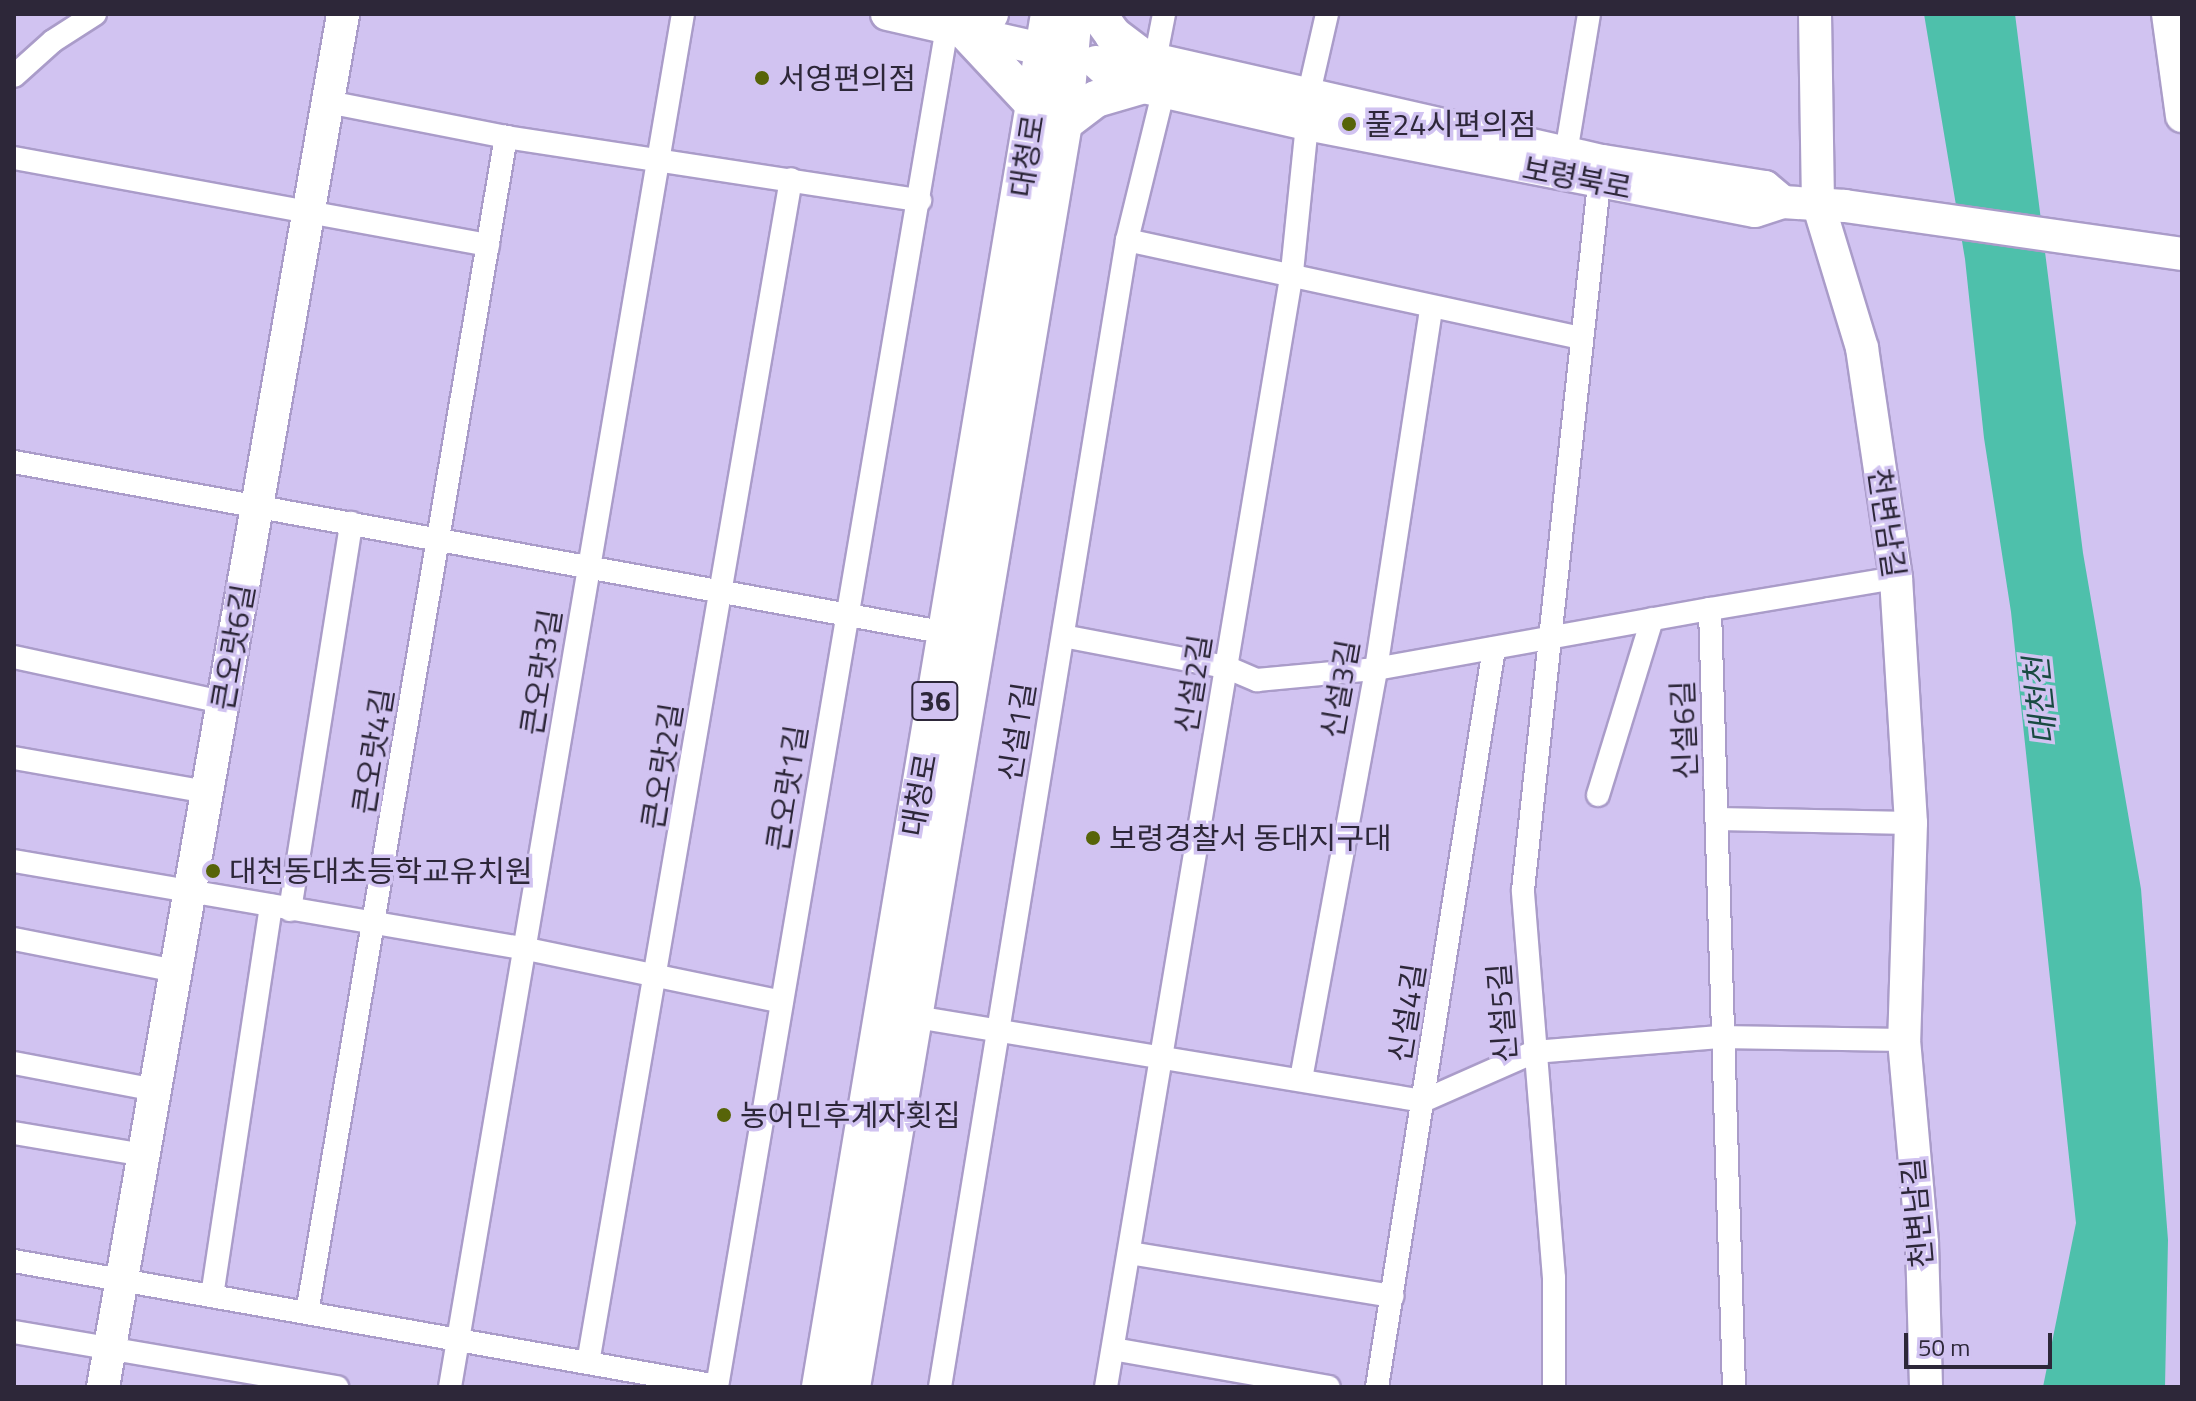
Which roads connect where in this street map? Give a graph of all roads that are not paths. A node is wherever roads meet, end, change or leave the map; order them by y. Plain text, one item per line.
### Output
1 (95, 14) edge
2 (343, 14) edge
3 (683, 14) edge
4 (887, 14) edge
5 (1074, 14) edge
6 (1098, 14) edge
7 (1164, 14) edge
8 (1327, 14) edge
9 (1589, 14) edge
10 (1815, 14) edge
11 (2168, 14) edge
12 (962, 21) edge
13 (1064, 45) edge
14 (1152, 73) junction
15 (14, 76) edge
16 (328, 102) junction
17 (1308, 111) junction
18 (1050, 115) junction
19 (2182, 116) edge
20 (506, 137) junction
21 (1566, 153) junction
22 (14, 158) edge
23 (657, 162) junction
24 (791, 179) junction
25 (1599, 183) junction
26 (920, 200) junction
27 (1783, 202) junction
28 (1831, 204) junction
29 (308, 214) junction
30 (1127, 240) junction
31 (488, 245) junction
32 (2176, 253) edge
33 (1292, 272) junction
34 (1431, 308) junction
35 (1582, 338) junction
36 (14, 462) edge
37 (258, 506) junction
38 (351, 523) junction
39 (438, 539) junction
40 (589, 567) junction
41 (1896, 578) junction
42 (721, 591) junction
43 (1710, 609) junction
44 (846, 614) junction
45 (1652, 619) junction
46 (947, 633) junction
47 (1552, 635) junction
48 (1063, 636) junction
49 (1494, 648) junction
50 (14, 657) edge
51 (1226, 667) junction
52 (1376, 669) junction
53 (223, 702) junction
54 (14, 758) edge
55 (207, 792) junction
56 (1598, 795) dead end
57 (1717, 819) junction
58 (1911, 823) junction
59 (14, 861) edge
60 (190, 892) junction
61 (281, 907) junction
62 (376, 924) junction
63 (14, 939) edge
64 (527, 949) junction
65 (176, 971) junction
66 (658, 973) junction
67 (782, 1002) junction
68 (898, 1014) junction
69 (1000, 1029) junction
70 (1719, 1037) junction
71 (1904, 1040) junction
72 (1534, 1052) junction
73 (1161, 1061) junction
74 (14, 1063) edge
75 (1301, 1079) junction
76 (155, 1090) junction
77 (1423, 1101) junction
78 (14, 1133) edge
79 (144, 1155) junction
80 (1129, 1253) junction
81 (14, 1261) edge
82 (122, 1280) junction
83 (212, 1296) junction
84 (1393, 1296) junction
85 (307, 1313) junction
86 (14, 1332) edge
87 (458, 1340) junction
88 (110, 1348) junction
89 (1113, 1349) junction
90 (588, 1363) junction
91 (717, 1386) edge
92 (103, 1387) edge
93 (337, 1387) edge
94 (450, 1387) edge
95 (820, 1387) edge
96 (852, 1387) edge
97 (940, 1387) edge
98 (1106, 1387) edge
99 (1329, 1387) edge
100 (1377, 1387) edge
101 (1554, 1387) edge
102 (1734, 1387) edge
103 (1926, 1387) edge

1 - 15 street
2 - 16 street, 큰오랏6길
3 - 23 street, 큰오랏3길
4 - 12 street, 보령북로
5 - 13 main road, 대청로 / 36
6 - 14 main road
7 - 14 street, 신설1길
8 - 17 street, 신설2길
9 - 21 street
10 - 28 street, 천변남길
11 - 19 street
12 - 13 street, 보령북로
12 - 18 main road
12 - 26 street, 큰오랏1길
13 - 14 street, 보령북로
13 - 18 main road, 대청로 / 36
14 - 17 street, 보령북로
14 - 18 main road
14 - 30 street, 신설1길
16 - 20 street
16 - 29 street, 큰오랏6길
17 - 21 street, 보령북로
17 - 25 street, 보령북로
17 - 33 street, 신설2길
18 - 46 main road, 대청로 / 36
18 - 68 main road, 대청로 / 36
20 - 23 street
20 - 31 street, 큰오랏4길
21 - 27 street, 보령북로
22 - 29 street
23 - 24 street
23 - 40 street, 큰오랏3길
24 - 26 street
24 - 42 street, 큰오랏2길
25 - 27 street, 보령북로
25 - 35 street, 신설5길
26 - 44 street, 큰오랏1길
27 - 28 street, 보령북로
28 - 32 street, 보령북로
28 - 41 street, 천변남길
29 - 31 street
29 - 37 street, 큰오랏6길
30 - 33 street
30 - 48 street, 신설1길
31 - 39 street, 큰오랏4길
33 - 34 street
33 - 51 street, 신설2길
34 - 35 street
34 - 52 street, 신설3길
35 - 47 street, 신설5길
36 - 37 street
37 - 38 street
37 - 53 street, 큰오랏6길
38 - 39 street
38 - 61 street
39 - 40 street
39 - 62 street, 큰오랏4길
40 - 42 street
40 - 64 street, 큰오랏3길
41 - 43 street
41 - 58 street, 천변남길
42 - 44 street
42 - 66 street, 큰오랏2길
43 - 45 street
43 - 57 street, 신설6길
44 - 46 street
44 - 67 street, 큰오랏1길
45 - 47 street
45 - 56 street
46 - 68 main road, 대청로 / 36
47 - 49 street
47 - 72 street, 신설5길
48 - 51 street
48 - 69 street, 신설1길
49 - 52 street
49 - 77 street, 신설4길
50 - 53 street
51 - 52 street
51 - 73 street, 신설2길
52 - 75 street, 신설3길
53 - 55 street, 큰오랏6길
54 - 55 street
55 - 60 street, 큰오랏6길
57 - 58 street
57 - 70 street, 신설6길
58 - 71 street, 천변남길
59 - 60 street
60 - 61 street
60 - 65 street, 큰오랏6길
61 - 62 street
61 - 83 street
62 - 64 street
62 - 85 street, 큰오랏4길
63 - 65 street
64 - 66 street
64 - 87 street, 큰오랏3길
65 - 76 street, 큰오랏6길
66 - 67 street
66 - 90 street, 큰오랏2길
67 - 91 street, 큰오랏1길
68 - 69 street
68 - 95 main road, 대청로 / 36
68 - 96 main road, 대청로 / 36
69 - 73 street
69 - 97 street, 신설1길
70 - 71 street
70 - 72 street
70 - 102 street, 신설6길
71 - 103 street, 천변남길
72 - 77 street
72 - 101 street, 신설5길
73 - 75 street
73 - 80 street, 신설2길
74 - 76 street
75 - 77 street
76 - 79 street, 큰오랏6길
77 - 84 street, 신설4길
78 - 79 street
79 - 82 street, 큰오랏6길
80 - 84 street
80 - 89 street, 신설2길
81 - 82 street
82 - 83 street
82 - 88 street, 큰오랏6길
83 - 85 street
84 - 100 street, 신설4길
85 - 87 street
86 - 88 street
87 - 90 street, 큰오랏1길
87 - 94 street, 큰오랏3길
88 - 92 street, 큰오랏6길
88 - 93 street
89 - 98 street, 신설2길
89 - 99 street
90 - 91 street, 큰오랏1길

